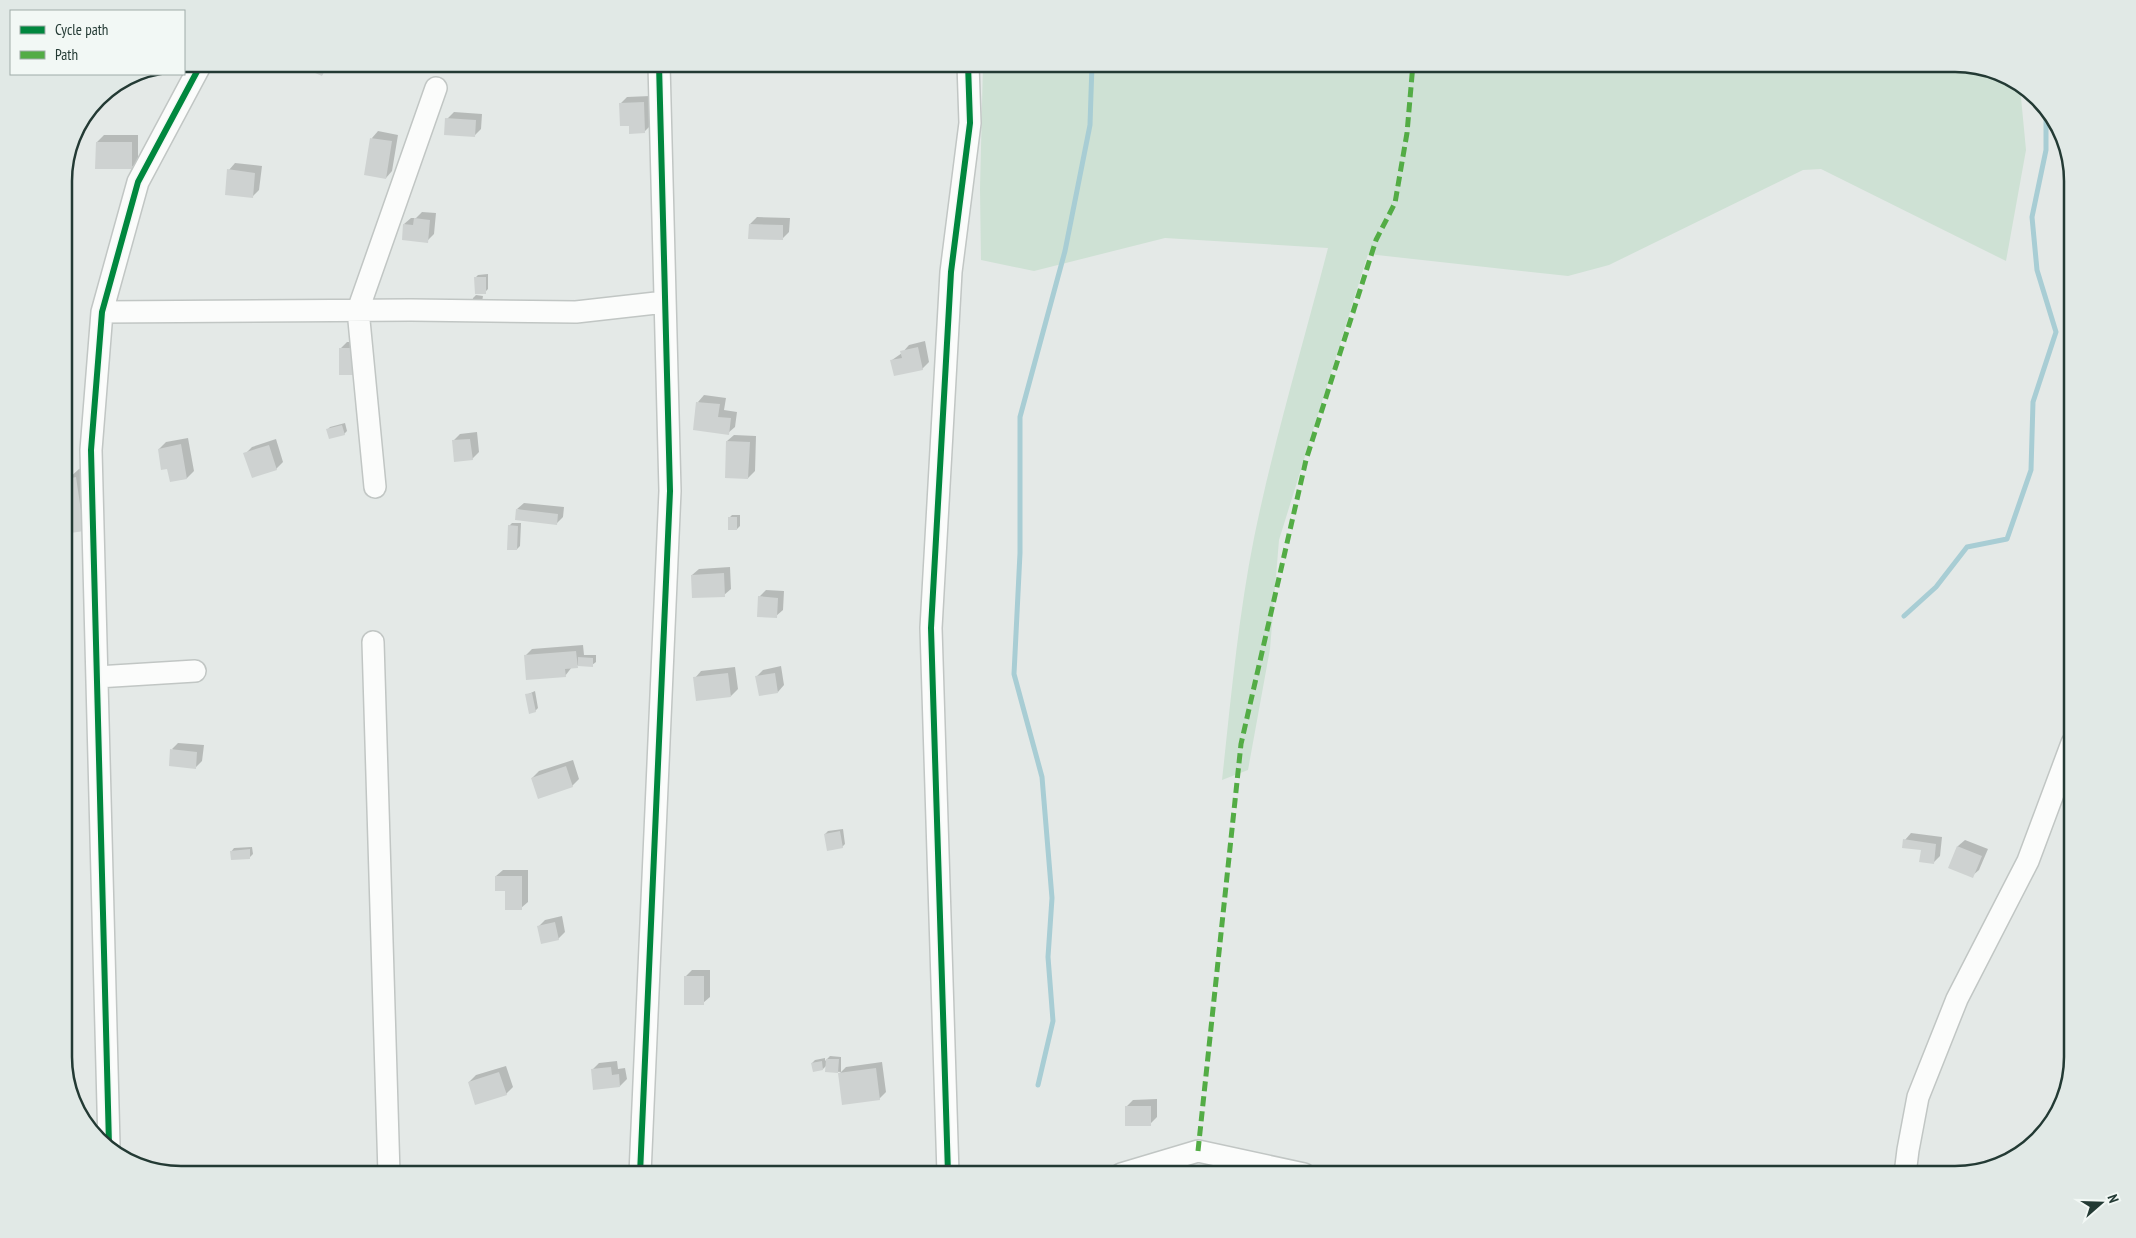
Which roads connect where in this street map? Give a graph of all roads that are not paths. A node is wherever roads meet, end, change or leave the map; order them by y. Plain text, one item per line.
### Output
1 (196, 73) edge
2 (659, 73) edge
3 (968, 73) edge
4 (436, 88) dead end
5 (665, 302) junction
6 (358, 310) junction
7 (102, 312) junction
8 (375, 487) dead end
9 (373, 642) dead end
10 (195, 671) dead end
11 (97, 677) junction
12 (2064, 765) edge
13 (110, 1138) edge
14 (389, 1166) edge
15 (640, 1166) edge
16 (948, 1166) edge
17 (1148, 1166) edge
18 (1267, 1166) edge
19 (1906, 1166) edge

1 - 7 street
2 - 5 street
3 - 16 street
4 - 6 street
5 - 6 street
5 - 15 street
6 - 7 street
6 - 8 street
7 - 11 street
9 - 14 street
10 - 11 street
11 - 13 street
12 - 19 street
17 - 18 street

